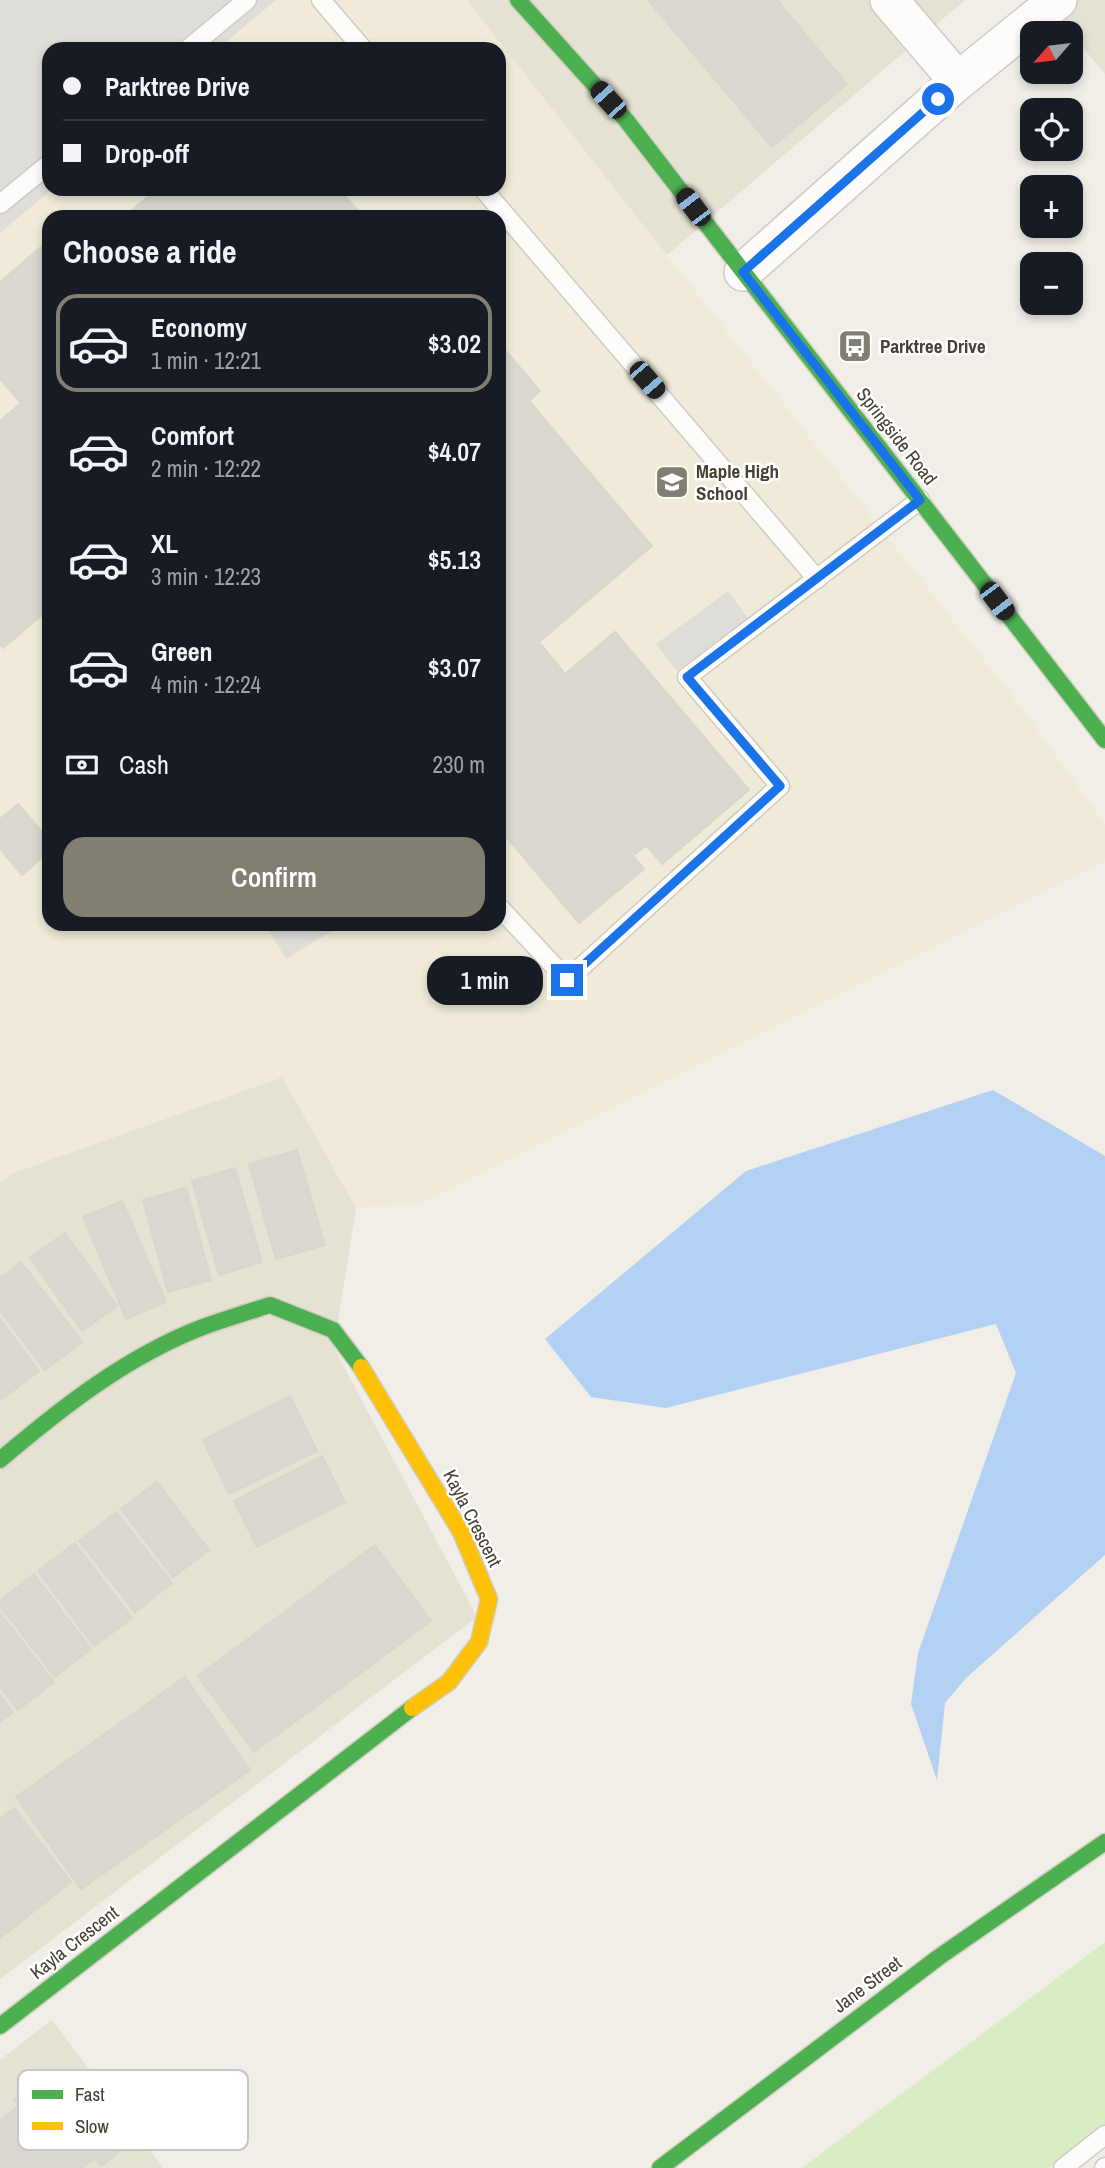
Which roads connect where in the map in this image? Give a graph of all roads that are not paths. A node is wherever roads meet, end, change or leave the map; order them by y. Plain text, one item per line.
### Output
1 (247, 0) edge
2 (321, 0) edge
3 (517, 0) edge
4 (889, 0) edge
5 (1058, 0) edge
6 (196, 42) edge
7 (357, 42) edge
8 (958, 82) junction
9 (42, 170) edge
10 (489, 196) edge
11 (0, 204) edge
12 (501, 210) edge
13 (506, 216) edge
14 (743, 272) junction
15 (920, 500) junction
16 (817, 579) junction
17 (1105, 740) edge
18 (506, 915) edge
19 (0, 1460) edge
20 (1105, 1842) edge
21 (0, 2026) edge
22 (1105, 2135) edge
23 (660, 2168) edge
24 (1063, 2168) edge

1 - 6 lane
2 - 7 lane
3 - 14 street, Springside Road
4 - 8 street
5 - 8 street
8 - 14 street
9 - 11 lane
10 - 12 lane
13 - 16 lane
14 - 15 street, Springside Road
15 - 16 lane
15 - 17 street, Springside Road
16 - 18 lane
19 - 21 street, Kayla Crescent
20 - 23 street, Jane Street
22 - 24 lane

